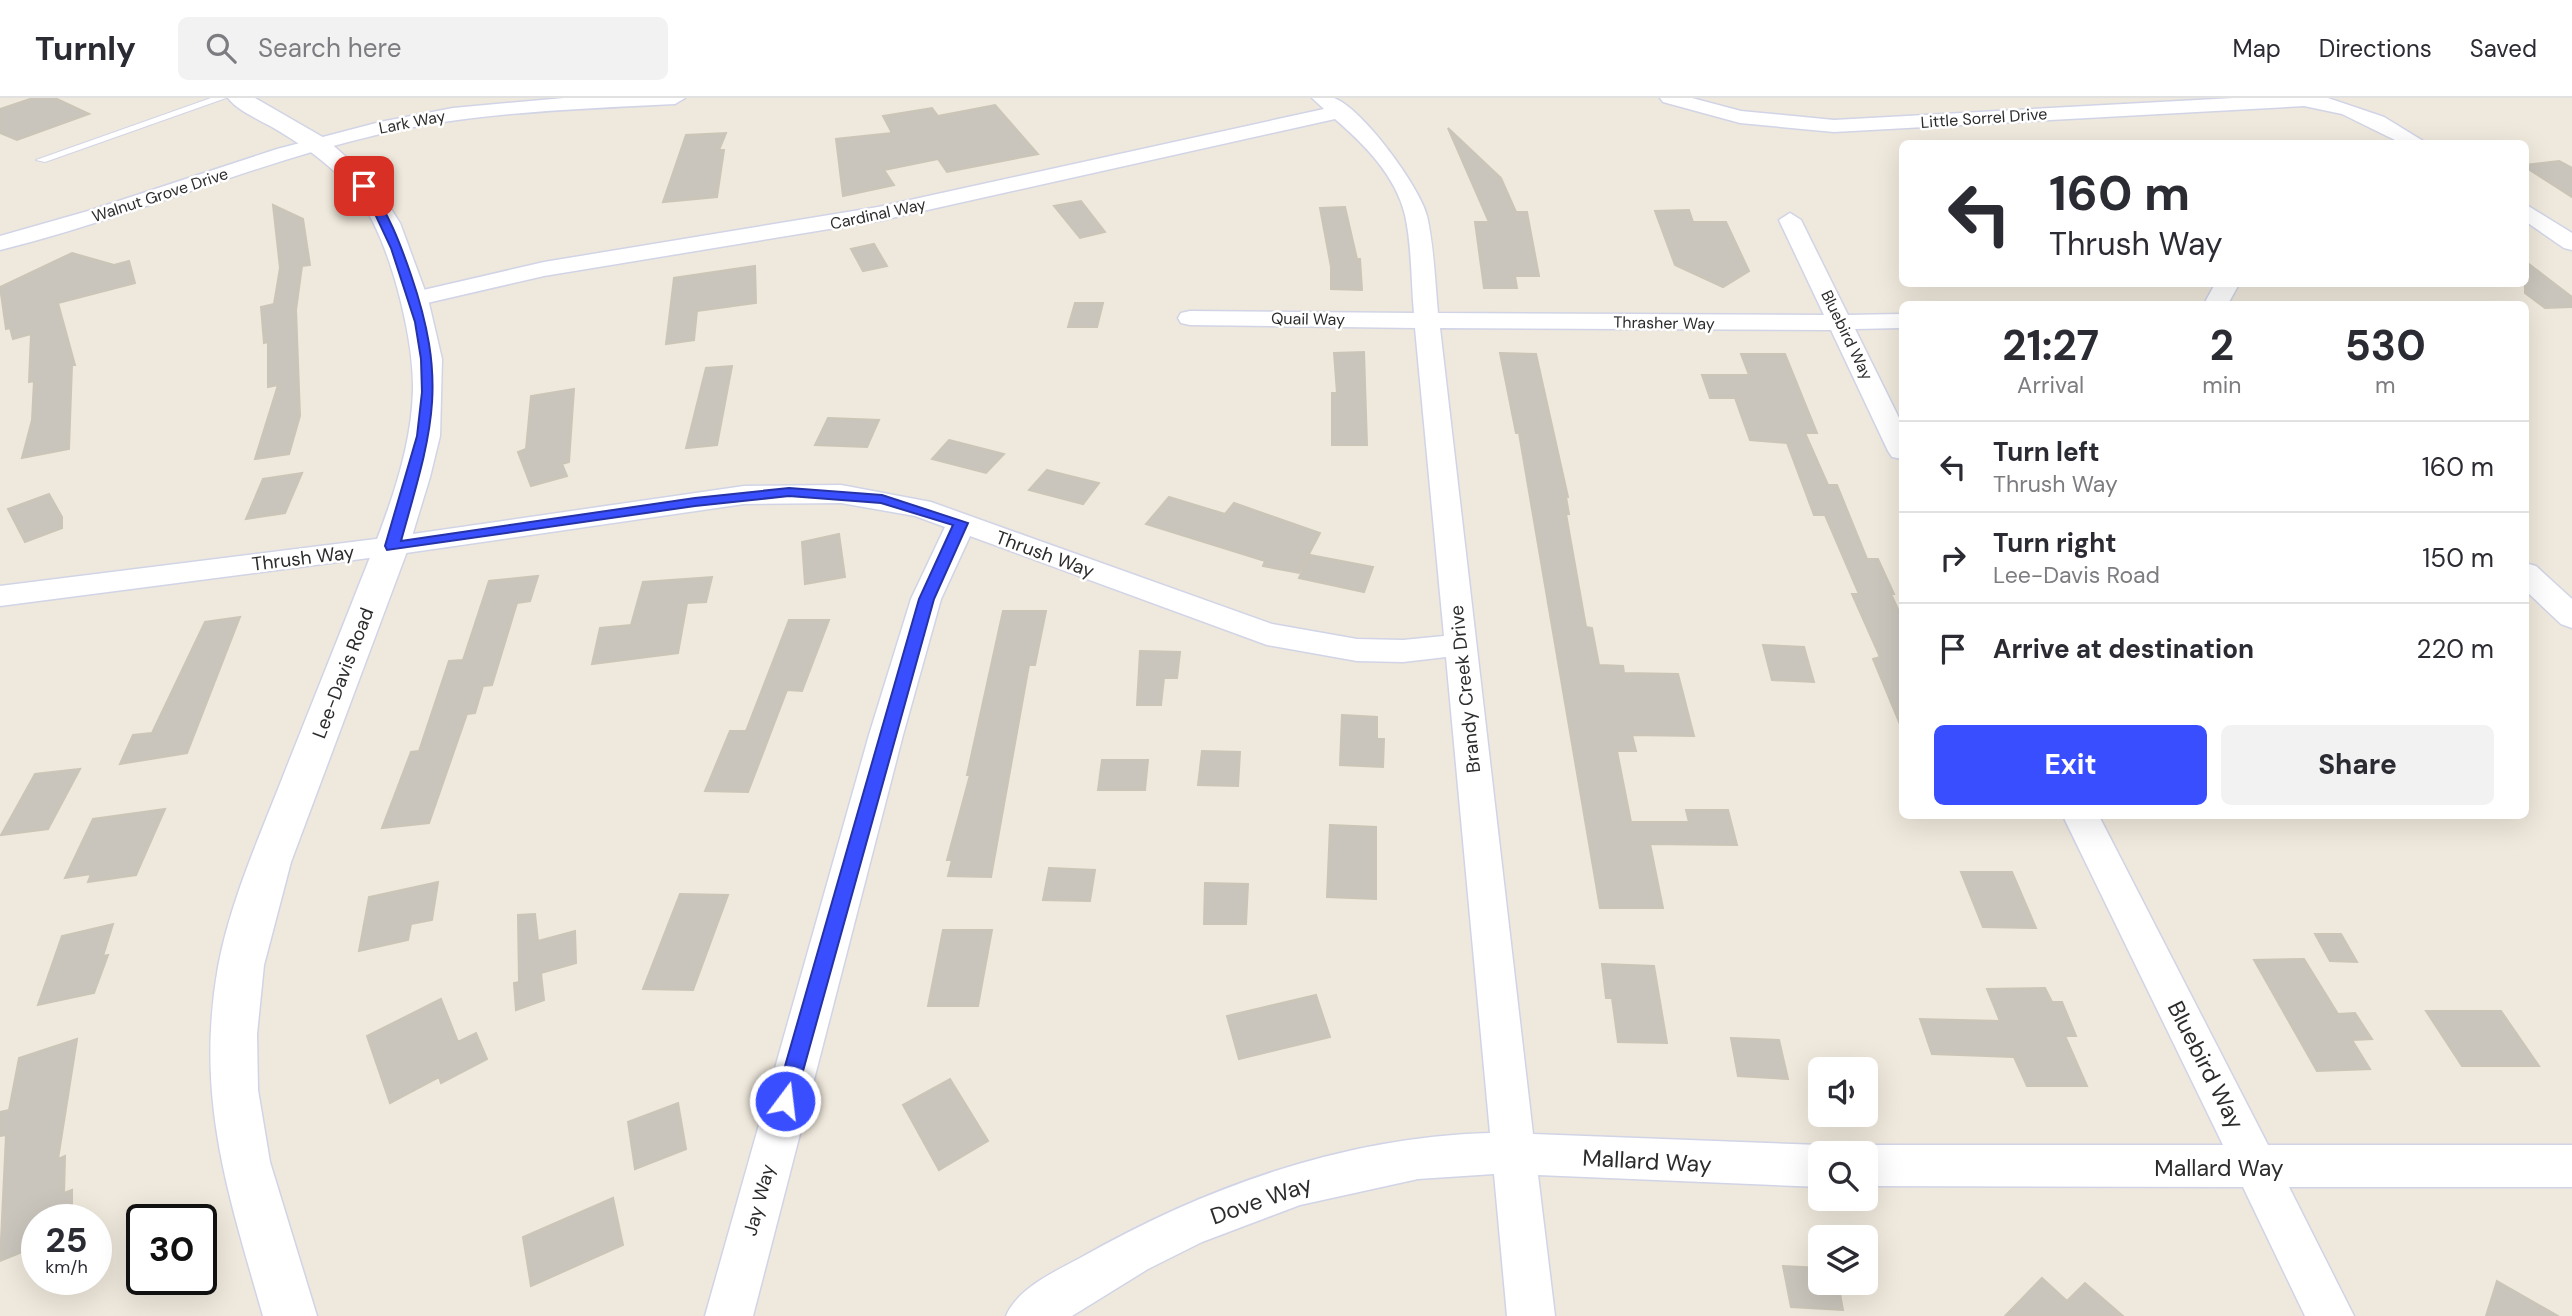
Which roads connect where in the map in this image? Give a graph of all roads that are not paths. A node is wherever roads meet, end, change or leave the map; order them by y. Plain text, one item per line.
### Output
1 (221, 98) edge
2 (239, 98) edge
3 (675, 98) edge
4 (1670, 98) edge
5 (1330, 105) edge
6 (2411, 140) edge
7 (318, 144) junction
8 (41, 160) dead end
9 (2529, 214) edge
10 (1790, 220) dead end
11 (0, 243) edge
12 (2572, 243) edge
13 (414, 299) junction
14 (1190, 318) dead end
15 (1426, 320) junction
16 (1899, 321) edge
17 (1841, 323) junction
18 (1899, 445) edge
19 (961, 523) junction
20 (392, 546) junction
21 (2529, 577) edge
22 (0, 596) edge
23 (2572, 617) edge
24 (1460, 645) junction
25 (2083, 819) edge
26 (1515, 1154) junction
27 (1808, 1166) edge
28 (1878, 1166) edge
29 (2572, 1166) edge
30 (2258, 1168) junction
31 (290, 1316) edge
32 (729, 1316) edge
33 (1030, 1316) edge
34 (1531, 1316) edge
35 (2330, 1316) edge

1 - 8 lane
2 - 7 main road, Lee-Davis Road
3 - 7 street, Lark Way
4 - 6 street, Little Sorrel Drive
5 - 13 street, Cardinal Way
5 - 15 street, Brandy Creek Drive
7 - 11 street, Walnut Grove Drive
7 - 13 main road, Lee-Davis Road
9 - 12 street
10 - 17 street, Bluebird Way
13 - 20 main road, Lee-Davis Road
14 - 15 street, Quail Way
15 - 17 street, Thrasher Way
15 - 24 street, Brandy Creek Drive
16 - 17 street, Thrasher Way
17 - 18 street, Bluebird Way
19 - 20 street, Thrush Way
19 - 24 street, Thrush Way
19 - 32 street, Jay Way
20 - 22 street, Thrush Way
20 - 31 main road, Lee-Davis Road
21 - 23 street
24 - 26 street, Brandy Creek Drive
25 - 30 street, Bluebird Way
26 - 27 street, Mallard Way
26 - 33 street, Dove Way
26 - 34 street, Brandy Creek Drive
28 - 30 street, Mallard Way
29 - 30 street, Mallard Way
30 - 35 street, Bluebird Way

